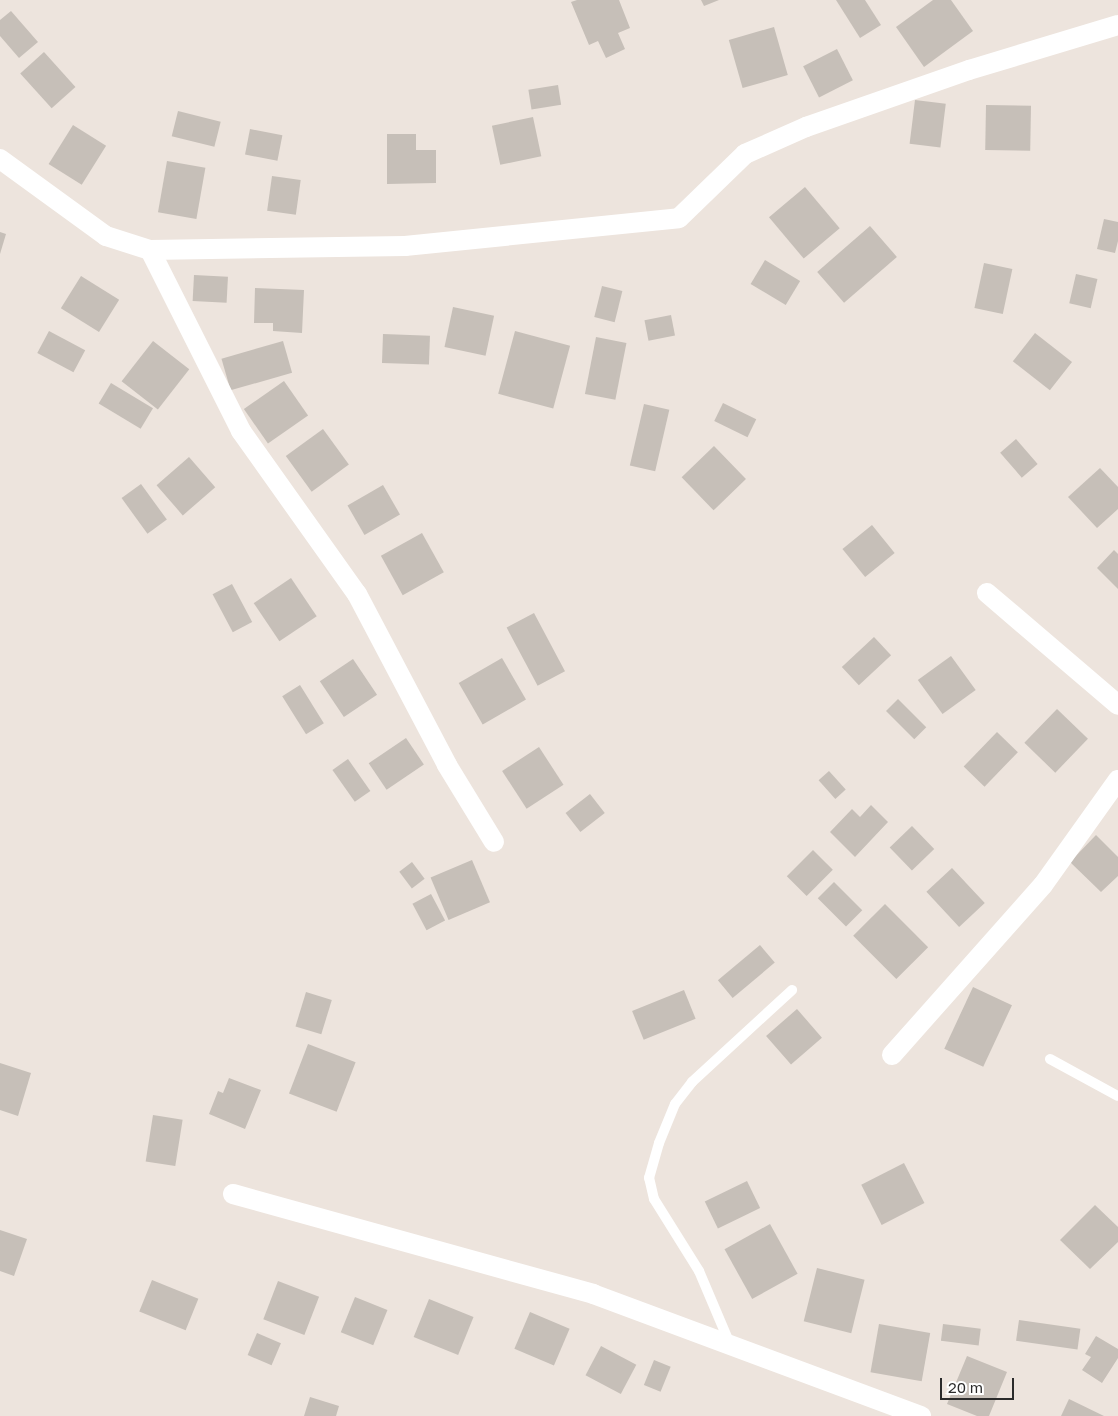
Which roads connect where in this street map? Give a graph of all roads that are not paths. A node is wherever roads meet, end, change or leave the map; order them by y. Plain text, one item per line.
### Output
1 (1118, 25) edge
2 (0, 159) edge
3 (150, 250) junction
4 (987, 593) dead end
5 (1118, 705) edge
6 (1118, 780) edge
7 (494, 842) dead end
8 (792, 990) dead end
9 (892, 1055) dead end
10 (1050, 1060) dead end
11 (1118, 1096) edge
12 (233, 1194) dead end
13 (731, 1345) junction
14 (921, 1416) edge

1 - 3 street
2 - 3 street
3 - 7 street
4 - 5 street
6 - 9 street
8 - 13 lane
10 - 11 lane
12 - 13 street
13 - 14 street

